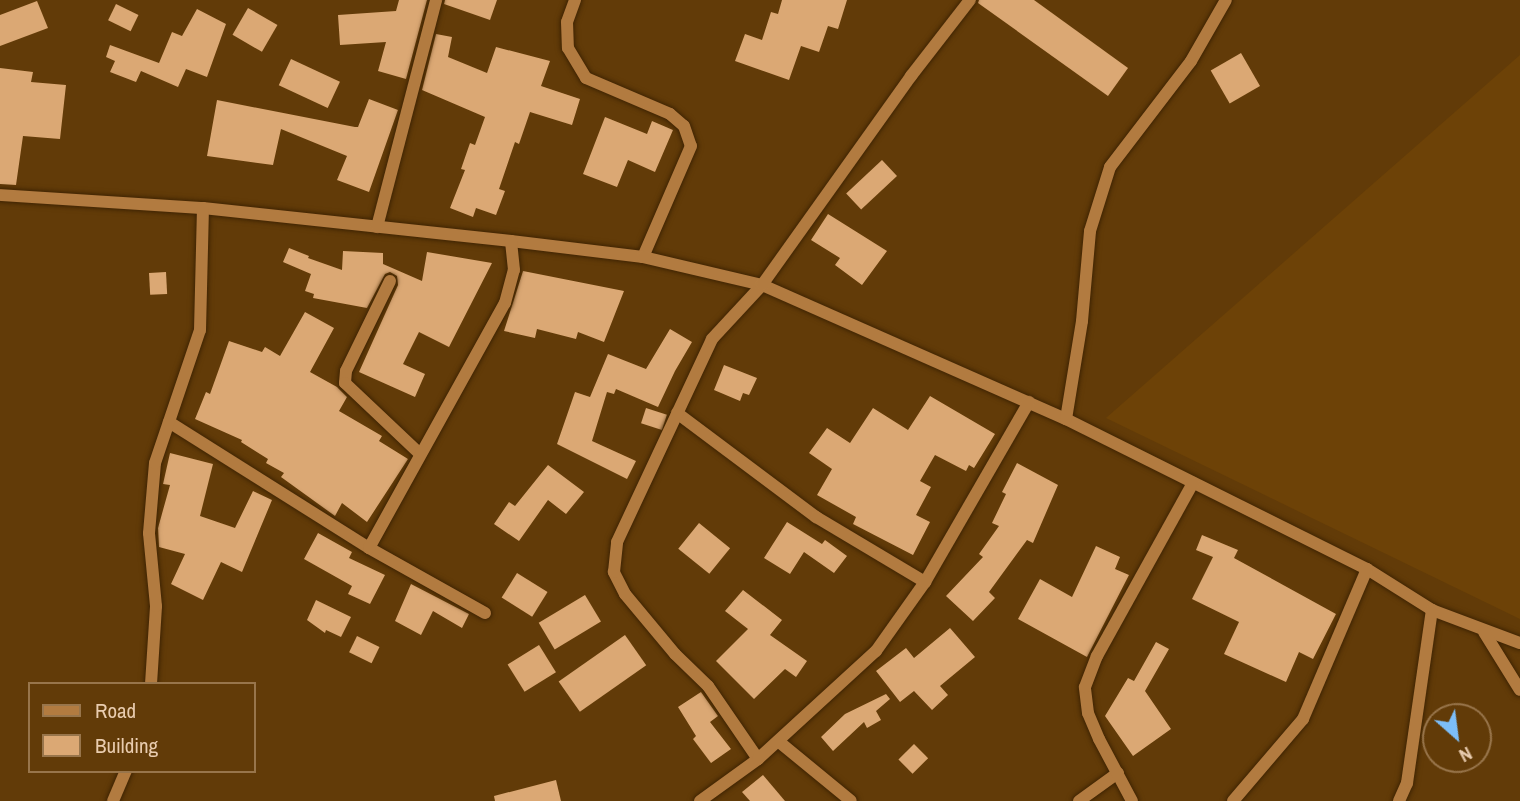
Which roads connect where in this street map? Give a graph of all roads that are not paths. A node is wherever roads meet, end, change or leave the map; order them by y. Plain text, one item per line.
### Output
1 (436, 0) edge
2 (575, 0) edge
3 (970, 0) edge
4 (1226, 0) edge
5 (0, 195) edge
6 (203, 208) junction
7 (377, 227) junction
8 (511, 241) junction
9 (643, 257) junction
10 (390, 281) dead end
11 (762, 285) junction
12 (1029, 402) junction
13 (677, 413) junction
14 (1066, 419) junction
15 (169, 422) junction
16 (419, 453) junction
17 (1193, 483) junction
18 (369, 548) junction
19 (1367, 569) junction
20 (925, 582) junction
21 (1432, 610) junction
22 (485, 613) dead end
23 (1484, 632) junction
24 (1520, 643) edge
25 (151, 682) edge
26 (1520, 690) edge
27 (778, 741) junction
28 (758, 760) junction
29 (126, 773) edge
30 (1118, 773) junction
31 (113, 801) edge
32 (700, 801) edge
33 (851, 801) edge
34 (1079, 801) edge
35 (1132, 801) edge
36 (1233, 801) edge
37 (1399, 801) edge

1 - 7 street
2 - 9 street
3 - 11 street
4 - 14 street
5 - 6 street
6 - 7 street
6 - 15 street
7 - 8 street
8 - 9 street
8 - 16 street
9 - 11 street
10 - 16 street
11 - 12 street
11 - 13 street
12 - 14 street
12 - 20 street
13 - 20 street
13 - 28 street
14 - 17 street
15 - 18 street
15 - 25 street
16 - 18 street
17 - 19 street
17 - 30 street
18 - 22 street
19 - 21 street
19 - 36 street
20 - 27 street
21 - 23 street
21 - 37 street
23 - 24 street
23 - 26 street
27 - 28 street
27 - 33 street
28 - 32 street
29 - 31 street
30 - 34 street
30 - 35 street

